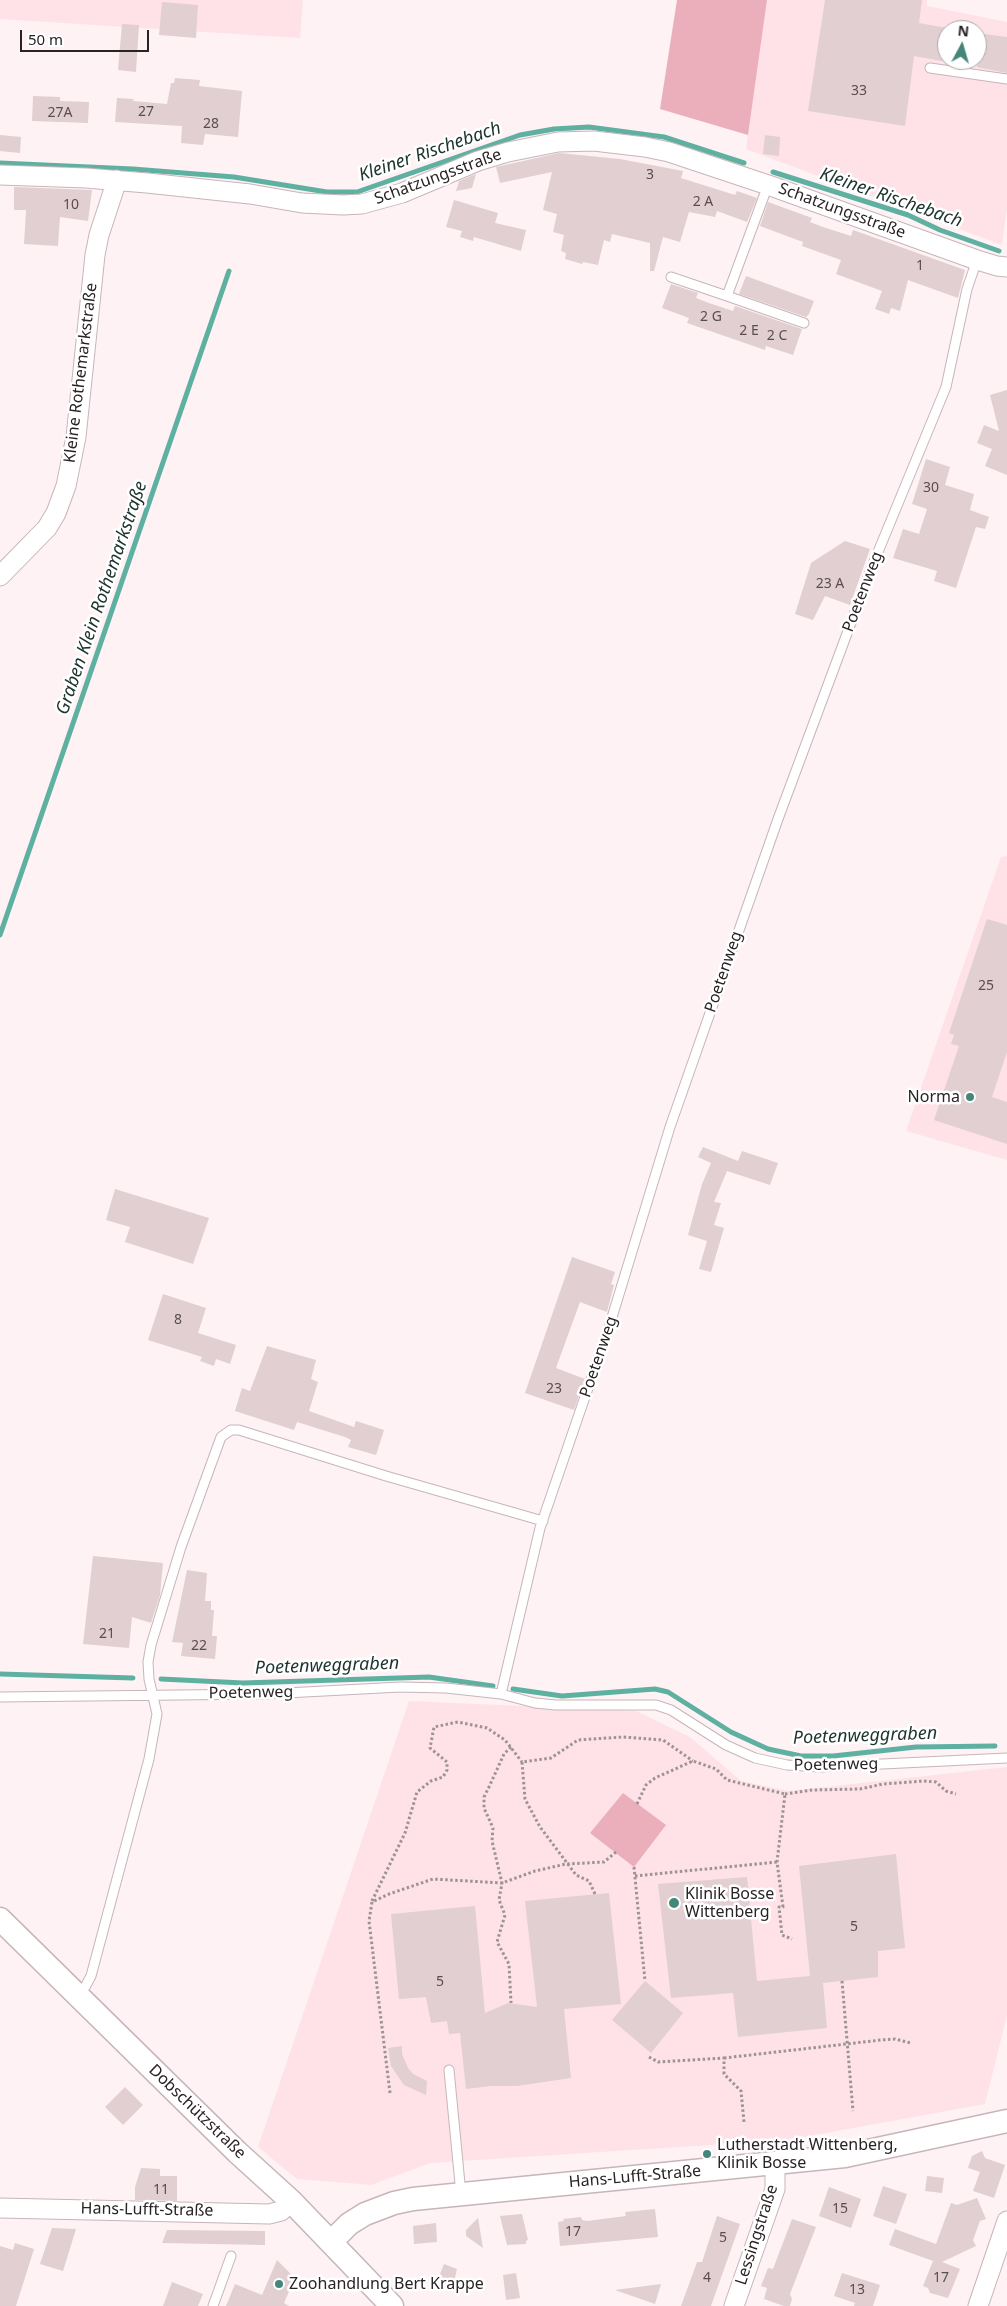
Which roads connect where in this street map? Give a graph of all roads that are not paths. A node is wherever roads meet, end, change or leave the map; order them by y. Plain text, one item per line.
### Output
1 (930, 68) dead end
2 (1007, 79) edge
3 (0, 176) edge
4 (117, 180) junction
5 (768, 185) junction
6 (977, 260) junction
7 (1007, 267) edge
8 (671, 277) dead end
9 (727, 296) junction
10 (804, 323) dead end
11 (0, 576) edge
12 (543, 1521) junction
13 (152, 1694) junction
14 (502, 1694) junction
15 (0, 1697) edge
16 (1007, 1758) edge
17 (0, 1919) edge
18 (77, 1995) junction
19 (449, 2070) dead end
20 (1007, 2121) edge
21 (775, 2164) junction
22 (460, 2194) junction
23 (291, 2201) junction
24 (0, 2208) edge
25 (1007, 2221) edge
26 (331, 2242) junction
27 (231, 2256) dead end
28 (213, 2306) edge
29 (392, 2306) edge
30 (734, 2306) edge
31 (978, 2306) edge

1 - 2 lane
3 - 4 street, Schatzungsstraße
4 - 5 street, Schatzungsstraße
4 - 11 street, Kleine Rothemarkstraße
5 - 6 street, Schatzungsstraße
5 - 9 lane
6 - 7 street, Schatzungsstraße
6 - 12 lane, Poetenweg
8 - 9 lane
9 - 10 lane
12 - 13 lane
12 - 14 lane, Poetenweg
13 - 14 lane, Poetenweg
13 - 15 lane, Poetenweg
13 - 18 lane
14 - 16 lane, Poetenweg
17 - 18 street, Dobschützstraße
18 - 23 street, Dobschützstraße
19 - 22 lane
20 - 21 street, Hans-Lufft-Straße
21 - 22 street, Hans-Lufft-Straße
21 - 30 street, Lessingstraße
22 - 26 street, Hans-Lufft-Straße
23 - 24 street, Hans-Lufft-Straße
23 - 26 street, Dobschützstraße
25 - 31 street
26 - 29 street, Dobschützstraße
27 - 28 lane

